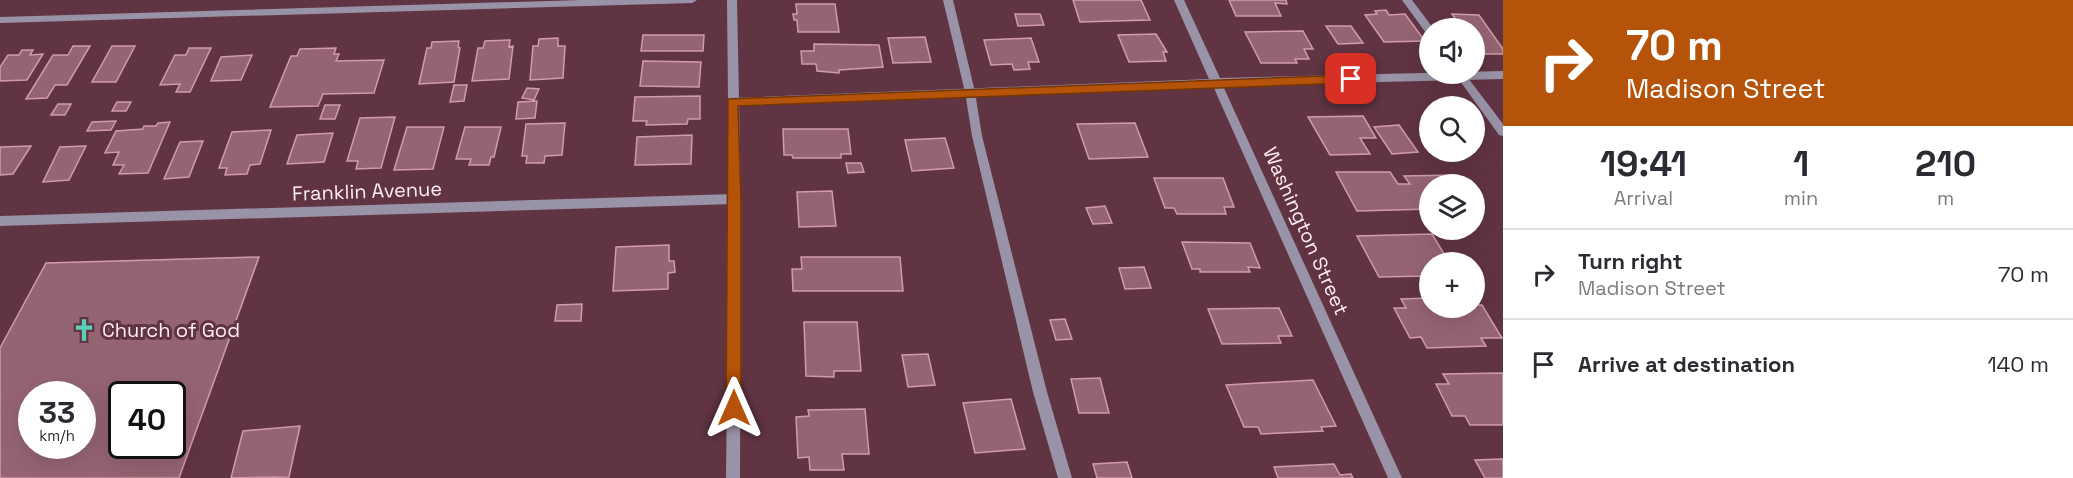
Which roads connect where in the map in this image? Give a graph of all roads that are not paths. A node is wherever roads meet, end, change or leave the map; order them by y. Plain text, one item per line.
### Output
1 (692, 0) edge
2 (732, 0) edge
3 (948, 0) edge
4 (1179, 0) edge
5 (1407, 0) edge
6 (1420, 18) edge
7 (0, 20) edge
8 (1485, 75) edge
9 (1503, 75) edge
10 (1419, 76) edge
11 (1218, 82) junction
12 (1468, 84) edge
13 (970, 92) junction
14 (732, 102) junction
15 (1503, 132) edge
16 (735, 199) junction
17 (0, 221) edge
18 (733, 478) edge
19 (1065, 478) edge
20 (1395, 478) edge

1 - 7 street
2 - 14 street
3 - 13 street
4 - 11 street, Washington Street
5 - 6 street
8 - 9 street
10 - 11 street
11 - 13 street
11 - 20 street, Washington Street
12 - 15 street
13 - 14 street
13 - 19 street
14 - 16 street
16 - 17 street, Franklin Avenue
16 - 18 street

